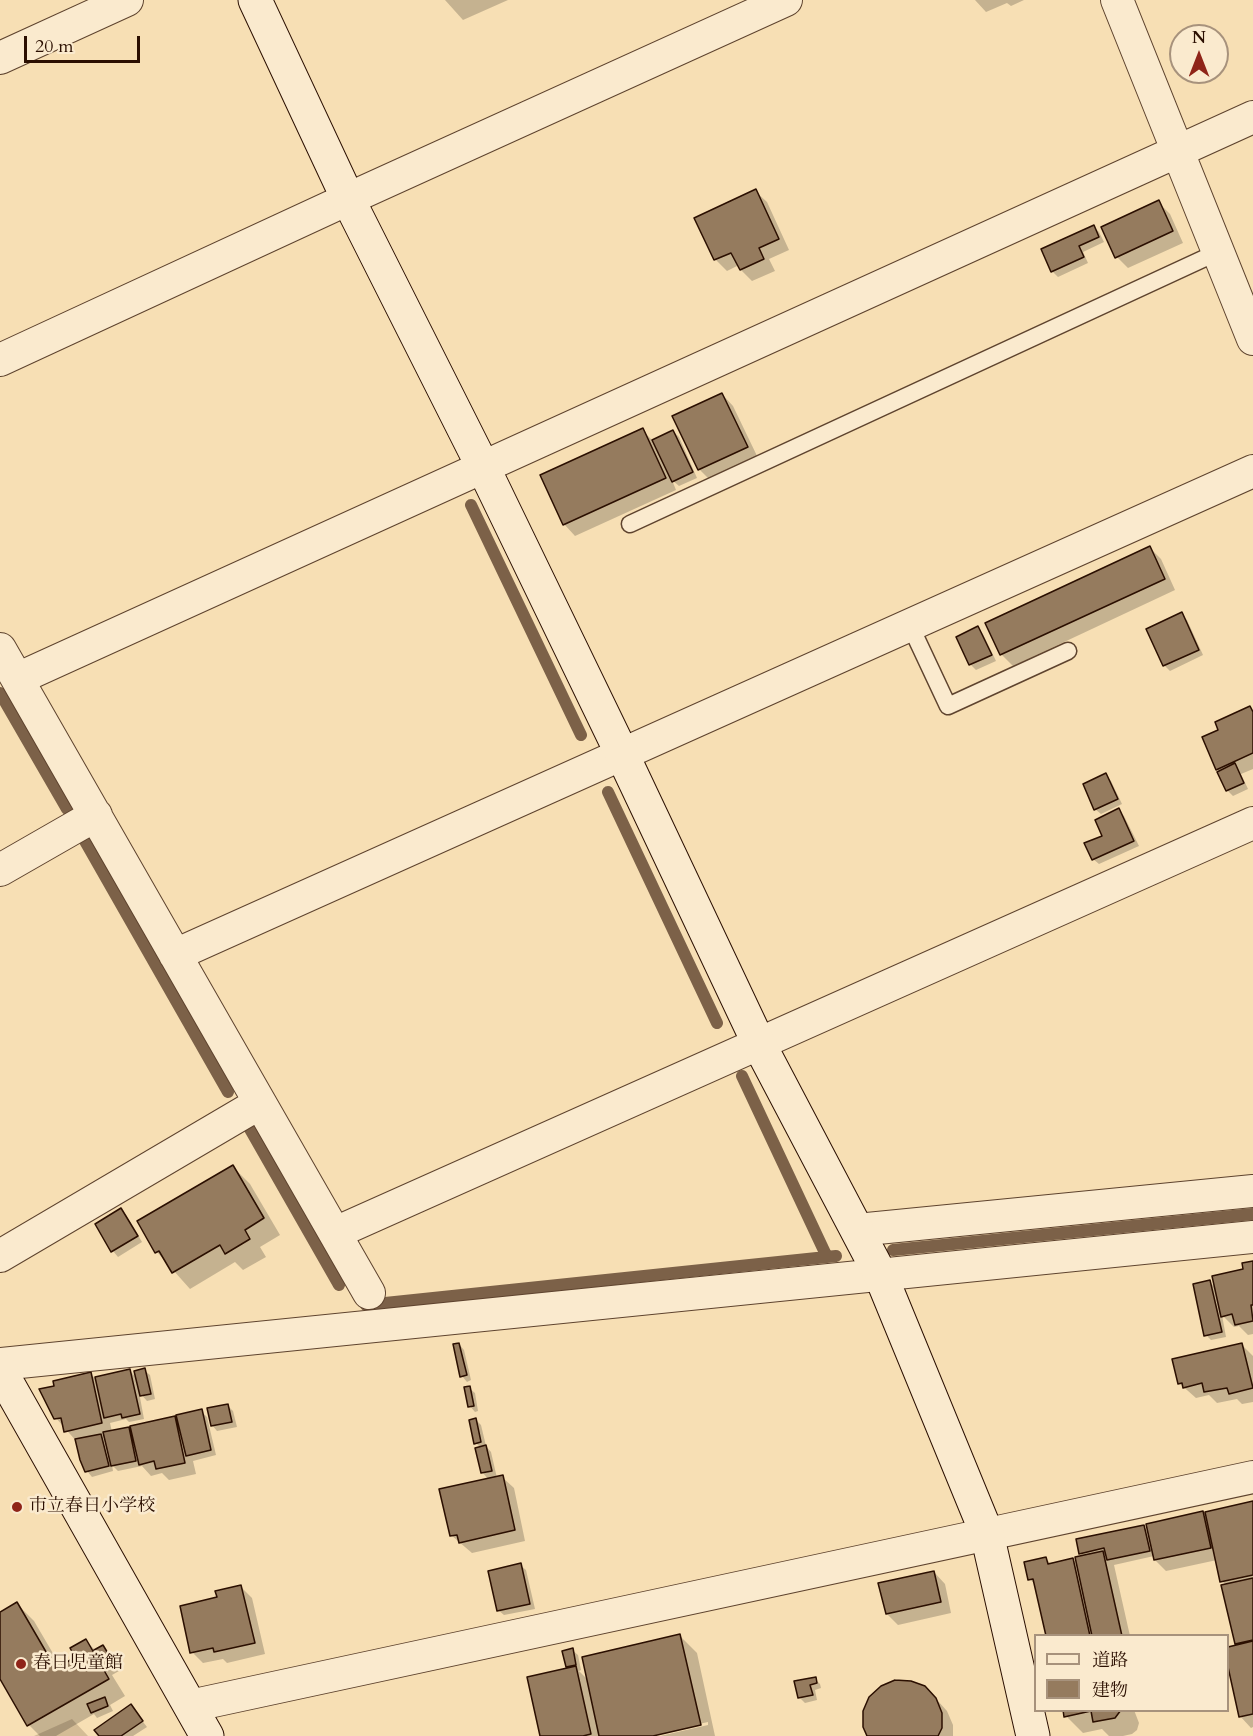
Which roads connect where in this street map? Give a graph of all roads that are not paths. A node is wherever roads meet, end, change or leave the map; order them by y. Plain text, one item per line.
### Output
1 (127, 0) edge
2 (255, 0) edge
3 (786, 0) edge
4 (1117, 0) edge
5 (0, 58) edge
6 (1253, 117) edge
7 (1178, 151) junction
8 (348, 199) junction
9 (1218, 252) junction
10 (1253, 339) edge
11 (0, 360) edge
12 (483, 467) junction
13 (1253, 471) edge
14 (630, 525) dead end
15 (910, 625) junction
16 (0, 649) edge
17 (1068, 651) dead end
18 (17, 679) junction
19 (622, 754) junction
20 (96, 815) junction
21 (1253, 823) edge
22 (0, 870) edge
23 (175, 955) junction
24 (759, 1044) junction
25 (260, 1103) junction
26 (1253, 1191) edge
27 (857, 1230) junction
28 (335, 1233) junction
29 (1253, 1237) edge
30 (0, 1256) edge
31 (881, 1276) junction
32 (369, 1293) dead end
33 (0, 1364) edge
34 (0, 1370) edge
35 (1253, 1477) edge
36 (987, 1534) junction
37 (190, 1706) junction
38 (207, 1736) edge
39 (1033, 1736) edge

1 - 5 street
2 - 8 street
3 - 8 street
4 - 7 street
6 - 7 street
7 - 9 street
7 - 12 street
8 - 11 street
8 - 12 street
9 - 10 street
9 - 14 lane
12 - 18 street
12 - 19 street
13 - 15 street
15 - 17 lane
15 - 19 street
16 - 18 street
18 - 20 street
19 - 23 street
19 - 24 street
20 - 22 street
20 - 23 street
21 - 24 street
23 - 25 street
24 - 27 street
24 - 28 street
25 - 28 street
25 - 30 street
26 - 27 street
27 - 31 street
28 - 32 street
29 - 31 street
31 - 33 street
31 - 36 street
34 - 37 street
35 - 36 street
36 - 37 street
36 - 39 street
37 - 38 street

